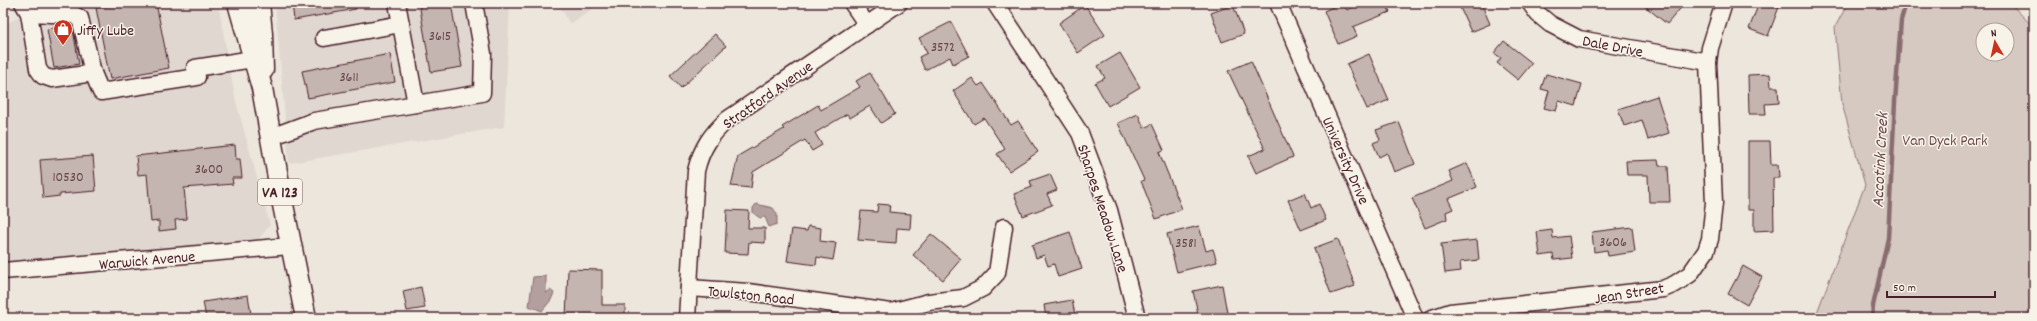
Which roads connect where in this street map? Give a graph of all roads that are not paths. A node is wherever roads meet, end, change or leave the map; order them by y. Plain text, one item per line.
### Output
1 (238, 3) edge
2 (259, 3) edge
3 (397, 3) edge
4 (474, 3) edge
5 (852, 3) edge
6 (898, 3) edge
7 (995, 3) edge
8 (1278, 3) edge
9 (1530, 3) edge
10 (1724, 3) edge
11 (26, 8) edge
12 (401, 24) junction
13 (867, 25) junction
14 (324, 38) dead end
15 (253, 59) junction
16 (1708, 62) junction
17 (93, 73) junction
18 (262, 88) junction
19 (416, 104) junction
20 (271, 137) junction
21 (1004, 227) dead end
22 (290, 246) junction
23 (3, 271) edge
24 (689, 288) junction
25 (306, 318) edge
26 (687, 318) edge
27 (1137, 318) edge
28 (1415, 318) edge
29 (1432, 318) edge

1 - 15 main road, VA 123
2 - 18 main road, VA 123
3 - 12 street
4 - 19 street
5 - 13 street
6 - 13 street, Stratford Avenue
7 - 27 street, Sharpes Meadow Lane
8 - 28 street, University Drive
9 - 16 street, Dale Drive
10 - 16 street, Jean Street
11 - 17 street
11 - 17 street
12 - 14 street
12 - 19 street
13 - 24 street, Stratford Avenue
15 - 17 street
15 - 18 main road, VA 123
16 - 29 street, Jean Street
18 - 20 main road, VA 123
19 - 20 street
20 - 22 main road, VA 123
21 - 24 street, Towlston Road
22 - 23 street, Warwick Avenue
22 - 25 main road, VA 123
24 - 26 street, Stratford Avenue

